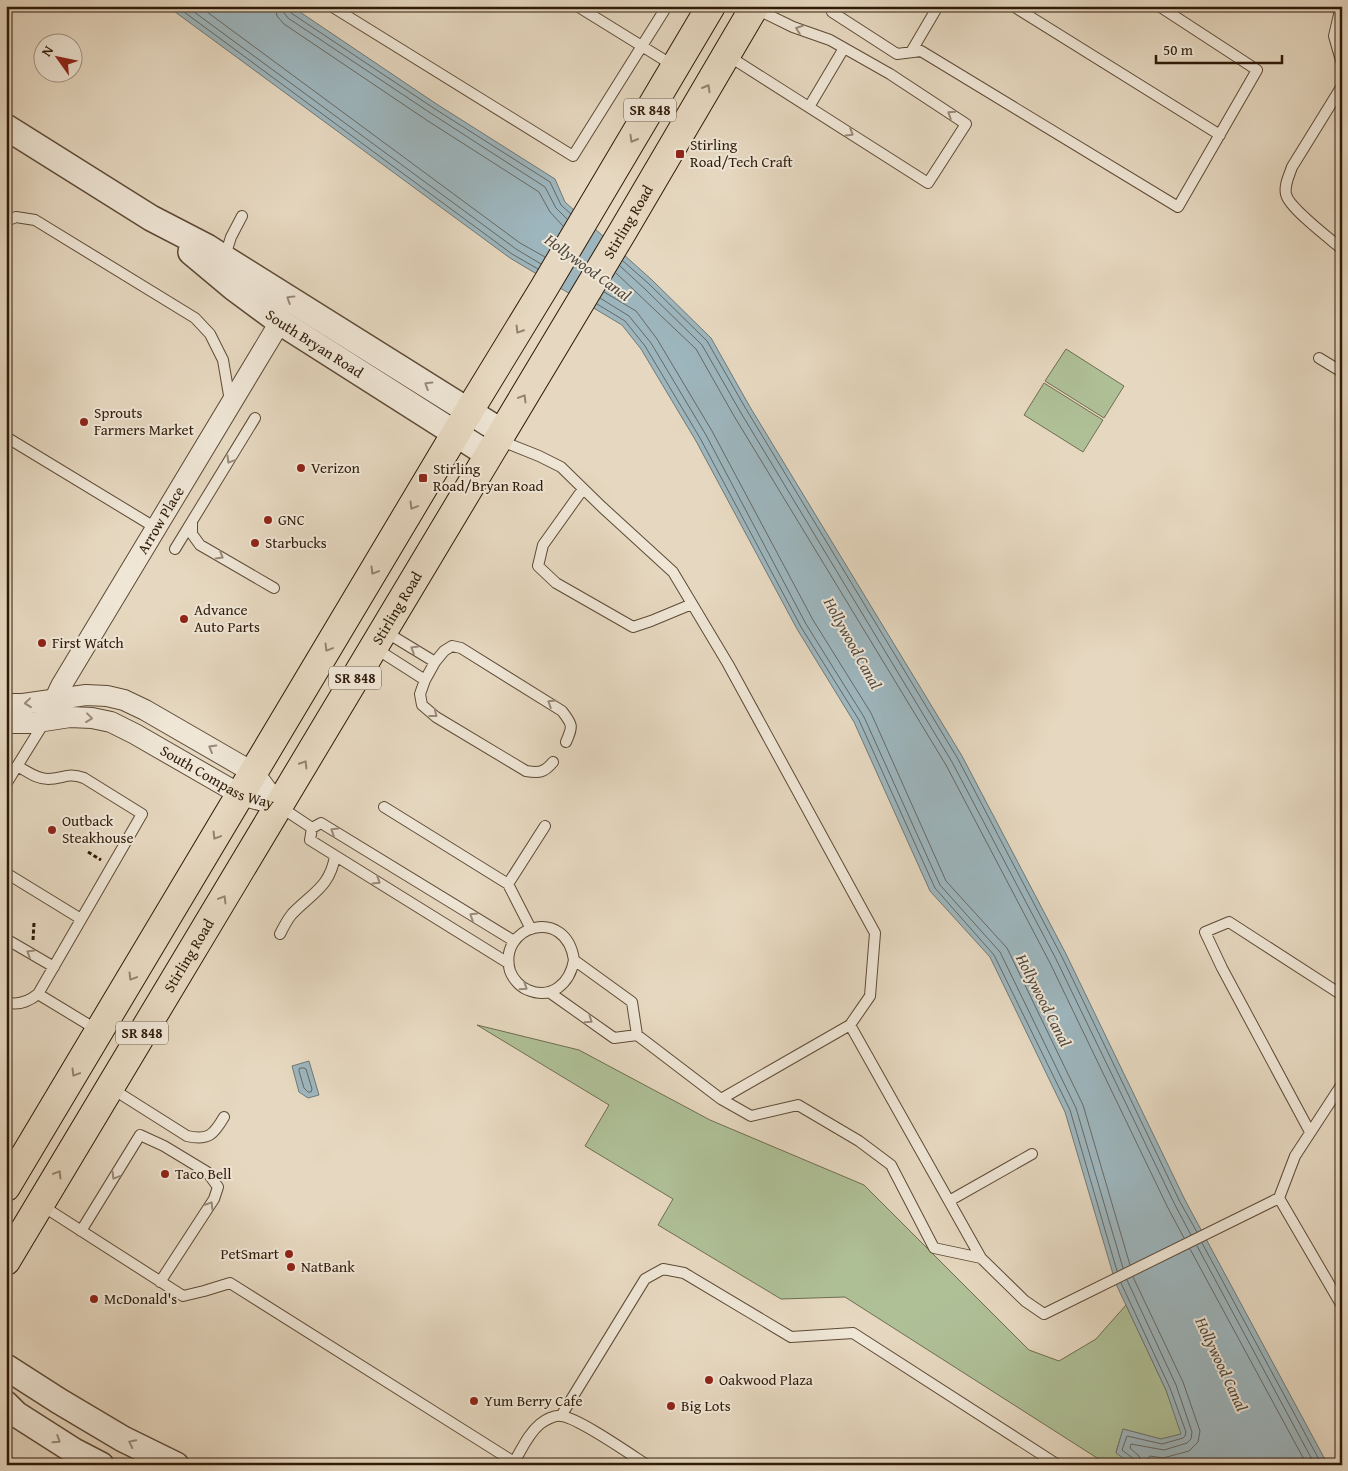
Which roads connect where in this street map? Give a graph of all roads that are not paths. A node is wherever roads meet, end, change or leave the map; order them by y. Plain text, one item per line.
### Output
1 (331, 6) edge
2 (577, 6) edge
3 (667, 6) edge
4 (710, 6) edge
5 (725, 6) edge
6 (836, 6) edge
7 (938, 6) edge
8 (1013, 6) edge
9 (1159, 6) edge
10 (1342, 6) edge
11 (754, 7) edge
12 (642, 47) junction
13 (844, 48) junction
14 (911, 52) junction
15 (726, 55) junction
16 (1342, 64) edge
17 (675, 67) junction
18 (1342, 86) edge
19 (809, 107) junction
20 (6, 127) edge
21 (1220, 135) junction
22 (673, 145) junction
23 (242, 216) dead end
24 (6, 221) edge
25 (1341, 245) edge
26 (224, 269) junction
27 (280, 322) junction
28 (1319, 358) dead end
29 (1342, 372) edge
30 (231, 404) junction
31 (255, 418) dead end
32 (462, 423) junction
33 (6, 436) edge
34 (496, 442) junction
35 (583, 489) junction
36 (192, 521) junction
37 (156, 528) junction
38 (175, 549) dead end
39 (274, 588) dead end
40 (692, 604) junction
41 (379, 639) junction
42 (435, 662) junction
43 (425, 680) junction
44 (54, 700) junction
45 (6, 704) edge
46 (45, 720) junction
47 (6, 723) edge
48 (566, 742) dead end
49 (553, 762) dead end
50 (17, 766) junction
51 (6, 784) edge
52 (247, 784) junction
53 (278, 806) junction
54 (384, 808) dead end
55 (545, 826) dead end
56 (312, 828) junction
57 (335, 856) junction
58 (6, 873) edge
59 (508, 884) junction
60 (81, 919) junction
61 (531, 929) junction
62 (280, 934) dead end
63 (6, 939) edge
64 (514, 941) junction
65 (574, 960) junction
66 (508, 963) junction
67 (54, 967) junction
68 (549, 992) junction
69 (38, 994) junction
70 (1342, 995) edge
71 (6, 1002) edge
72 (850, 1025) junction
73 (100, 1032) junction
74 (637, 1035) junction
75 (1342, 1084) edge
76 (110, 1087) junction
77 (721, 1099) junction
78 (224, 1117) dead end
79 (1310, 1132) junction
80 (1032, 1154) dead end
81 (6, 1188) edge
82 (1278, 1198) junction
83 (949, 1201) junction
84 (40, 1205) junction
85 (81, 1231) junction
86 (981, 1258) junction
87 (6, 1261) edge
88 (160, 1282) junction
89 (1342, 1306) edge
90 (6, 1367) edge
91 (10, 1410) edge
92 (561, 1416) junction
93 (513, 1464) edge
94 (101, 1465) edge
95 (176, 1465) edge
96 (647, 1465) edge
97 (1058, 1465) edge

1 - 12 lane
2 - 12 lane
3 - 12 lane
4 - 17 main road, SR 848
5 - 15 main road
6 - 14 lane
7 - 14 lane
8 - 21 lane
9 - 21 lane
10 - 16 lane
13 -> 11 lane
11 - 15 main road, Stirling Road / SR 848
12 - 17 lane
13 - 19 lane
19 -> 13 lane
14 - 21 lane
15 - 19 lane
22 -> 15 main road, Stirling Road / SR 848
17 - 22 main road
17 -> 32 main road, SR 848
18 - 25 lane
20 - 26 street, South Bryan Road
34 -> 22 main road, Stirling Road / SR 848
23 - 26 lane
24 - 30 lane
26 - 27 street, South Bryan Road
32 -> 26 street, South Bryan Road
27 - 30 street, Arrow Place
27 - 32 street, South Bryan Road
28 - 29 lane
30 - 37 street, Arrow Place
31 -> 36 lane
32 - 34 street, South Bryan Road
32 -> 52 main road, SR 848
33 - 37 lane
34 - 35 lane
34 - 41 main road, Stirling Road / SR 848
35 - 40 lane
35 - 40 lane
36 - 38 lane
36 -> 39 lane
37 - 44 street, Arrow Place
40 - 72 lane
42 -> 41 lane
41 - 43 lane
53 -> 41 main road, Stirling Road / SR 848
42 - 43 lane
48 -> 42 lane
43 -> 49 lane
44 -> 45 street, South Compass Way
44 - 46 street, Arrow Place
52 -> 44 street, South Compass Way
46 - 47 street, South Compass Way
46 - 50 lane
46 -> 52 street, South Compass Way
50 - 51 lane
50 - 60 lane
52 - 53 street, South Compass Way
52 -> 73 main road, SR 848
53 - 56 lane
76 -> 53 main road, Stirling Road / SR 848
54 - 59 lane
55 - 59 lane
56 - 57 lane
64 -> 56 lane
57 - 62 lane
57 -> 66 lane
58 - 60 lane
59 - 61 lane
60 - 67 lane
61 - 64 lane
61 - 65 lane
67 -> 63 lane
64 - 66 lane
65 - 68 lane
65 - 74 lane
66 -> 68 lane
67 - 69 lane
68 -> 74 lane
69 - 71 lane
69 - 73 lane
70 - 79 lane
72 - 77 lane
72 - 83 lane
73 -> 81 main road, SR 848
74 - 77 lane
75 - 79 lane
76 - 78 lane
84 -> 76 main road, Stirling Road / SR 848
77 - 86 lane
79 - 82 lane
80 - 83 lane
82 - 86 lane
82 - 89 lane
83 - 86 lane
84 - 85 lane
84 - 87 main road, Stirling Road / SR 848
85 - 88 lane
88 -> 85 lane
88 - 93 lane
95 -> 90 street
91 -> 94 street
92 - 93 lane
92 - 96 lane
92 - 97 lane

